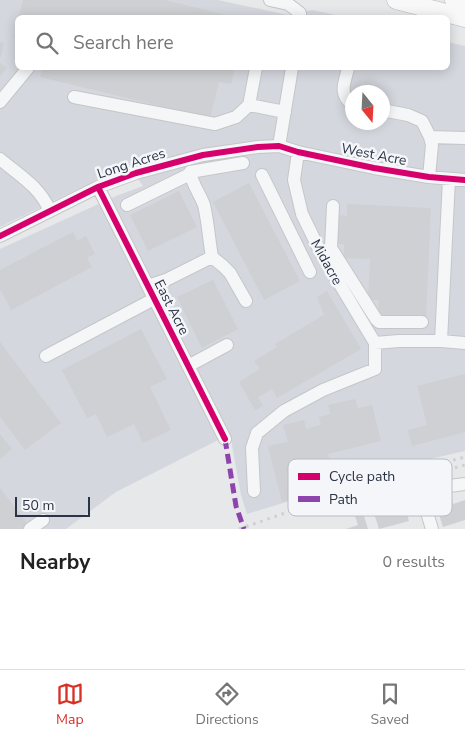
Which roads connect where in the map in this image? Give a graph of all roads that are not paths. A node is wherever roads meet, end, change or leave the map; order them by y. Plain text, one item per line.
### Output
1 (270, 0) edge
2 (396, 0) edge
3 (454, 0) edge
4 (465, 3) edge
5 (300, 15) edge
6 (465, 18) edge
7 (26, 70) edge
8 (256, 70) edge
9 (292, 70) edge
10 (348, 70) edge
11 (345, 96) edge
12 (74, 97) dead end
13 (0, 102) edge
14 (249, 105) junction
15 (284, 112) junction
16 (390, 112) edge
17 (430, 137) junction
18 (465, 138) edge
19 (279, 146) junction
20 (298, 152) junction
21 (0, 159) edge
22 (187, 159) junction
23 (242, 163) dead end
24 (190, 173) junction
25 (262, 175) dead end
26 (429, 177) junction
27 (448, 179) junction
28 (465, 180) edge
29 (98, 187) junction
30 (127, 204) dead end
31 (332, 206) dead end
32 (50, 210) junction
33 (302, 214) junction
34 (285, 221) junction
35 (0, 236) edge
36 (326, 250) junction
37 (212, 257) junction
38 (310, 272) dead end
39 (148, 286) junction
40 (154, 298) junction
41 (246, 301) dead end
42 (422, 322) dead end
43 (441, 341) junction
44 (375, 343) junction
45 (465, 343) edge
46 (227, 345) dead end
47 (46, 356) dead end
48 (188, 366) junction
49 (225, 439) dead end
50 (465, 484) edge
51 (452, 486) edge
52 (254, 491) dead end
53 (428, 516) edge
54 (43, 520) dead end
55 (30, 529) edge
56 (432, 529) edge

1 - 5 street
2 - 6 highway
3 - 4 highway
7 - 13 street
8 - 14 street
9 - 15 street
10 - 11 street
12 - 14 street
14 - 15 street
15 - 19 street
16 - 17 street
17 - 18 street
17 - 26 street
19 - 20 street, West Acre
19 - 22 street, Long Acres
20 - 26 street, West Acre
20 - 33 street, Midacre
21 - 32 street
22 - 24 street
22 - 29 street, Long Acres
23 - 24 street
24 - 30 street
24 - 37 street
25 - 34 street
26 - 27 street, West Acre
27 - 28 street, West Acre
27 - 43 street
29 - 32 street, Long Acres
29 - 39 street, East Acre
31 - 36 street
32 - 35 street, Long Acres
33 - 34 street
33 - 36 street, Midacre
34 - 38 street
36 - 42 street
36 - 44 street, Midacre
37 - 39 street
37 - 41 street
39 - 40 street, East Acre
40 - 47 street
40 - 48 street, East Acre
43 - 44 street
43 - 45 street
44 - 52 street
46 - 48 street
48 - 49 street, East Acre
50 - 51 street
53 - 56 street
54 - 55 street

